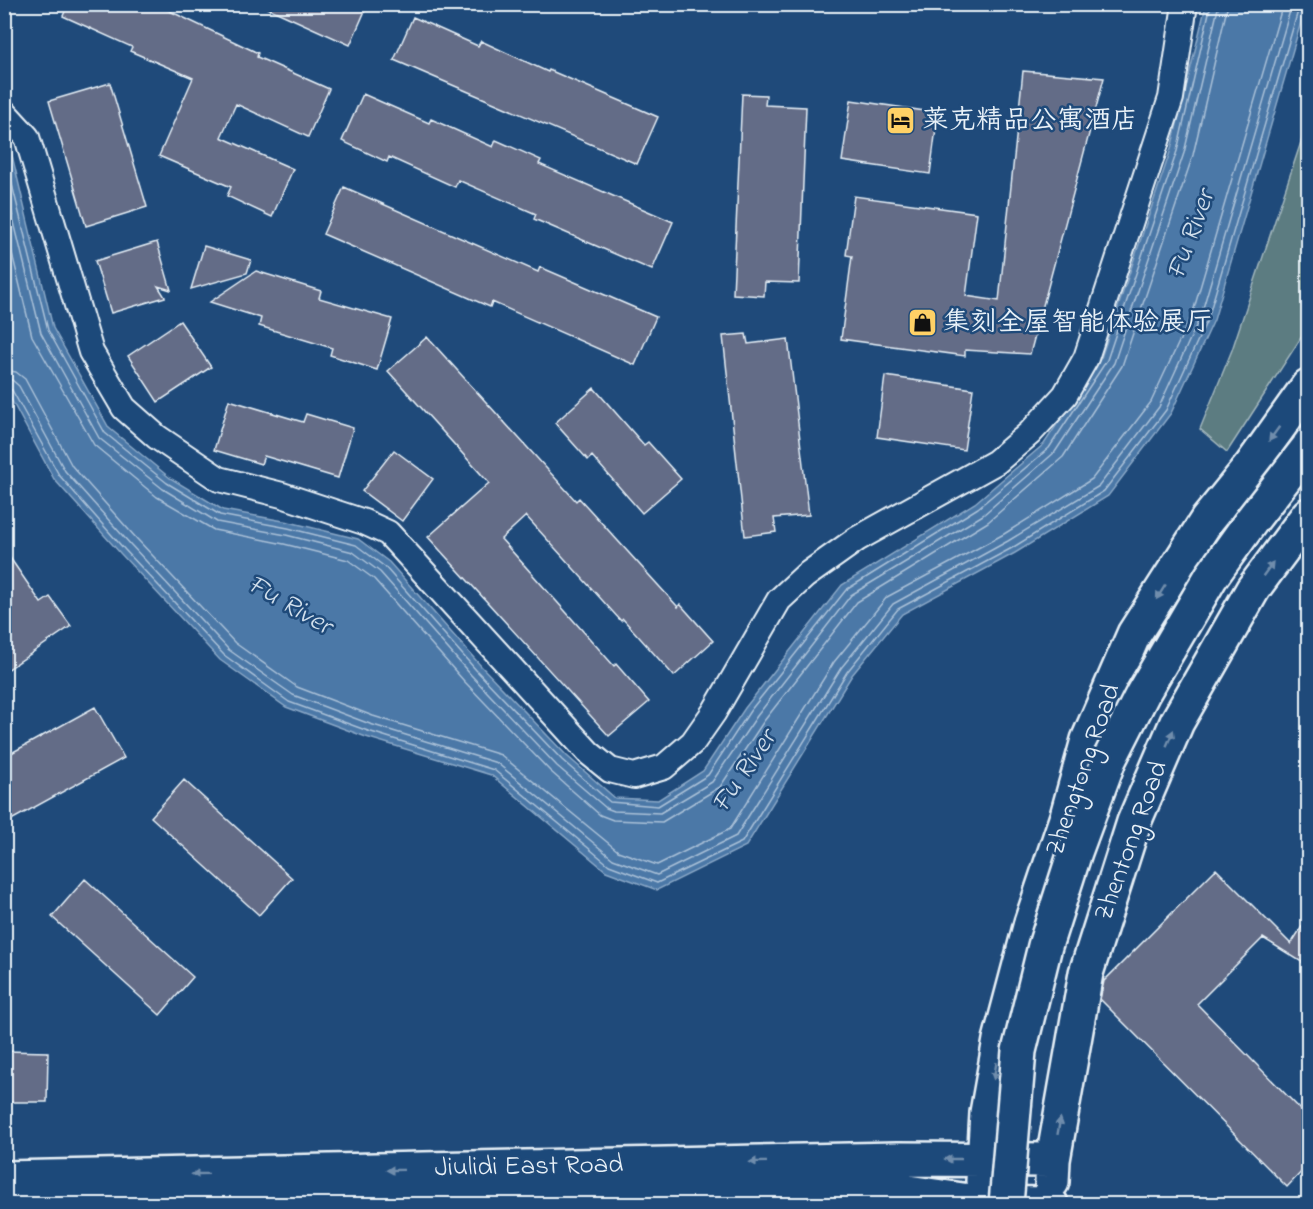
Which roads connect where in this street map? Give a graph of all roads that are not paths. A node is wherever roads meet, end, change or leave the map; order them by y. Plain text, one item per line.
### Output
1 (1185, 4) edge
2 (4, 112) edge
3 (1308, 386) edge
4 (1308, 448) edge
5 (1308, 475) edge
6 (1308, 515) edge
7 (984, 1159) junction
8 (1053, 1160) junction
9 (4, 1178) edge
10 (5, 1204) edge
11 (990, 1204) edge
12 (1028, 1204) edge
13 (1051, 1204) edge
14 (1069, 1204) edge

1 - 2 street
3 -> 7 main road, Zhengtong Road
4 - 11 main road, bridge
5 - 12 main road
8 -> 6 main road, Zhentong Road
7 - 8 main road, Jiulidi East Road
7 -> 9 main road, Jiulidi East Road
7 - 11 main road, Zhengtong Road
8 - 13 main road, Zhentong Road
10 - 11 main road
11 - 13 main road
13 - 14 street

